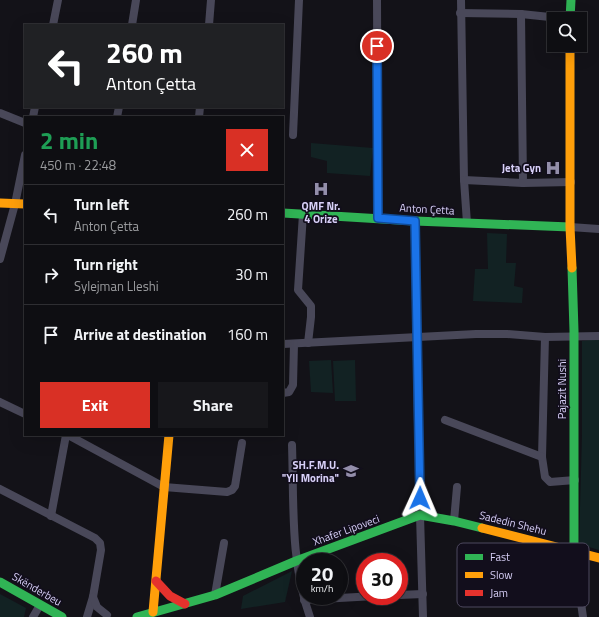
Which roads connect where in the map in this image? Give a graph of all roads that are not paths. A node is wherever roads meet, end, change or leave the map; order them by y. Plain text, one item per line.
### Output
1 (58, 0) edge
2 (136, 0) edge
3 (211, 0) edge
4 (299, 0) edge
5 (377, 0) edge
6 (461, 0) edge
7 (571, 0) edge
8 (570, 12) edge
9 (460, 13) junction
10 (521, 14) junction
11 (547, 17) edge
12 (53, 24) edge
13 (132, 24) edge
14 (209, 24) edge
15 (570, 52) edge
16 (0, 113) edge
17 (24, 123) edge
18 (293, 135) dead end
19 (24, 160) edge
20 (464, 180) junction
21 (571, 182) junction
22 (523, 183) junction
23 (0, 203) edge
24 (15, 204) junction
25 (24, 204) edge
26 (284, 213) edge
27 (303, 214) junction
28 (378, 218) junction
29 (415, 221) junction
30 (467, 223) junction
31 (570, 226) junction
32 (599, 229) edge
33 (0, 259) edge
34 (574, 336) junction
35 (599, 336) edge
36 (545, 337) junction
37 (418, 338) junction
38 (308, 343) junction
39 (284, 344) edge
40 (294, 344) junction
41 (284, 393) edge
42 (0, 402) edge
43 (24, 414) edge
44 (445, 420) dead end
45 (67, 436) edge
46 (69, 436) edge
47 (169, 436) edge
48 (242, 443) dead end
49 (292, 445) dead end
50 (542, 457) junction
51 (575, 480) junction
52 (164, 487) junction
53 (458, 487) dead end
54 (0, 489) edge
55 (420, 515) junction
56 (51, 516) junction
57 (454, 521) junction
58 (224, 543) dead end
59 (539, 543) edge
60 (573, 543) edge
61 (318, 553) edge
62 (589, 556) edge
63 (599, 558) edge
64 (296, 561) joint
65 (156, 581) junction
66 (0, 582) edge
67 (0, 589) edge
68 (215, 594) junction
69 (423, 594) junction
70 (408, 595) edge
71 (93, 597) junction
72 (185, 604) junction
73 (306, 605) edge
74 (582, 607) edge
75 (36, 611) edge
76 (153, 612) junction
77 (107, 614) dead end
78 (48, 617) edge
79 (62, 617) edge
80 (87, 617) edge
81 (137, 617) edge
82 (310, 617) edge
83 (423, 617) edge
84 (583, 617) edge

1 - 12 street
2 - 13 street
3 - 14 street
4 - 18 street
5 - 28 street
6 - 9 street
7 - 8 street
9 - 10 street
9 - 20 street
10 - 11 street
10 - 22 street
15 - 21 street, Pajazit Nushi
16 - 17 street
19 - 24 street
20 - 22 street
20 - 30 street
21 - 22 street
21 - 31 street, Pajazit Nushi
23 - 24 street
24 - 25 street
24 - 33 street
26 - 27 street, Anton Çetta
27 - 28 street, Anton Çetta
27 - 38 street
28 - 29 street, Anton Çetta
29 - 30 street, Anton Çetta
29 - 37 street
30 - 31 street, Anton Çetta
31 - 32 street
31 - 34 street, Pajazit Nushi
34 - 35 street
34 - 36 street
34 - 51 street, Pajazit Nushi
36 - 37 street
36 - 50 street
37 - 38 street
37 - 55 street
38 - 40 street
39 - 40 street
40 - 41 street
42 - 43 street
44 - 50 street
45 - 56 street
46 - 52 street
47 - 52 street
48 - 52 street
49 - 64 street
50 - 51 street
51 - 60 street, Pajazit Nushi
52 - 65 street
53 - 57 street
54 - 56 street
55 - 57 street, Sadedin Shehu
55 - 61 street, Xhafer Lipoveci
55 - 69 street
56 - 71 street
57 - 59 street, Sadedin Shehu
58 - 68 street
62 - 63 street, Sadedin Shehu
64 - 68 street, Xhafer Lipoveci
65 - 72 street
65 - 76 street
66 - 75 street, Skënderbeu
67 - 75 street, Skënderbeu
68 - 72 street, Xhafer Lipoveci
69 - 70 street
69 - 83 street
71 - 77 street
71 - 80 street
72 - 76 street, Xhafer Lipoveci
73 - 82 street
74 - 84 street
75 - 78 street, Skënderbeu
75 - 79 street, Skënderbeu
76 - 81 street, Xhafer Lipoveci

